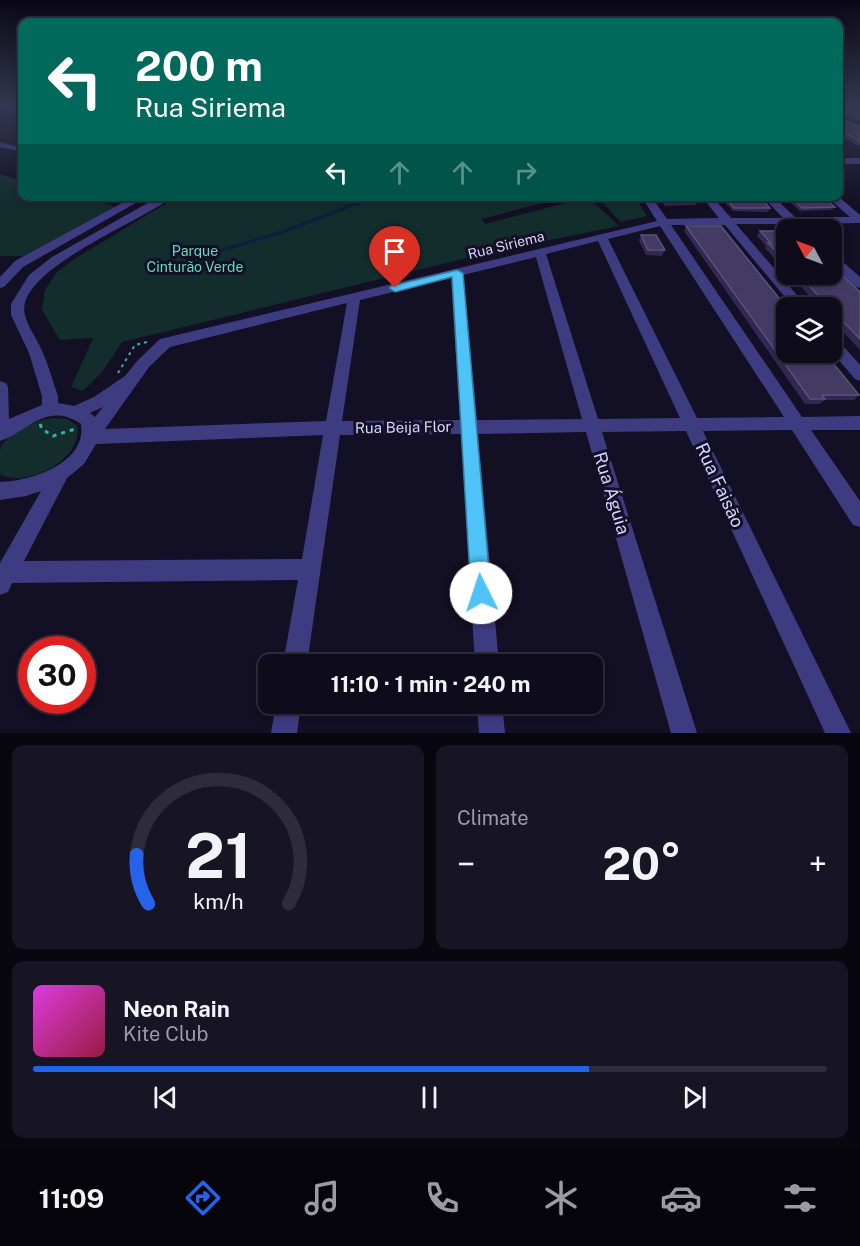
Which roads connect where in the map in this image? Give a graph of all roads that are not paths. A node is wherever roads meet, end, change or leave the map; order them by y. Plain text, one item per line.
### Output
1 (0, 144) edge
2 (18, 149) edge
3 (843, 161) edge
4 (860, 161) edge
5 (843, 162) edge
6 (860, 172) edge
7 (134, 201) edge
8 (159, 201) edge
9 (649, 201) edge
10 (710, 201) edge
11 (772, 201) edge
12 (837, 201) edge
13 (792, 219) edge
14 (860, 220) edge
15 (728, 221) junction
16 (842, 221) edge
17 (664, 222) junction
18 (776, 224) edge
19 (602, 237) junction
20 (540, 252) junction
21 (842, 267) edge
22 (457, 273) junction
23 (860, 284) edge
24 (0, 285) edge
25 (793, 297) edge
26 (354, 298) junction
27 (842, 354) edge
28 (860, 375) edge
29 (124, 376) junction
30 (0, 390) edge
31 (50, 410) junction
32 (797, 423) junction
33 (860, 423) edge
34 (691, 424) junction
35 (592, 425) junction
36 (87, 426) junction
37 (469, 426) junction
38 (333, 428) junction
39 (0, 433) edge
40 (61, 472) junction
41 (0, 492) edge
42 (860, 518) edge
43 (310, 569) junction
44 (4, 578) edge
45 (297, 654) edge
46 (486, 654) edge
47 (287, 714) edge
48 (491, 714) edge
49 (284, 733) edge
50 (492, 733) edge
51 (684, 733) edge
52 (838, 733) edge

1 - 2 street
3 - 4 street
5 - 6 street
7 - 24 street
8 - 31 street
9 - 17 street
10 - 15 street
11 - 13 street
12 - 14 street
14 - 16 street, Rua Siriema
15 - 17 street, Rua Siriema
15 - 18 street, Rua Siriema
15 - 25 street
17 - 19 street, Rua Siriema
17 - 32 street
19 - 20 street, Rua Siriema
19 - 34 street, Rua Faisão
20 - 22 street, Rua Siriema
20 - 35 street, Rua Águia
21 - 23 street
22 - 26 street, Rua Siriema
22 - 37 street
26 - 29 street, Rua Siriema
26 - 38 street
27 - 28 street
29 - 36 street
29 - 36 street
30 - 39 street
31 - 36 street, Rua Beija Flor
31 - 39 street
32 - 33 street, Rua Beija Flor
32 - 34 street, Rua Beija Flor
32 - 42 street
34 - 35 street, Rua Beija Flor
34 - 52 street, Rua Faisão
35 - 37 street, Rua Beija Flor
35 - 51 street, Rua Águia
36 - 38 street, Rua Beija Flor
36 - 40 street
37 - 38 street, Rua Beija Flor
37 - 46 street
38 - 43 street
40 - 41 street
40 - 44 street
43 - 44 street
43 - 45 street
47 - 49 street
48 - 50 street

